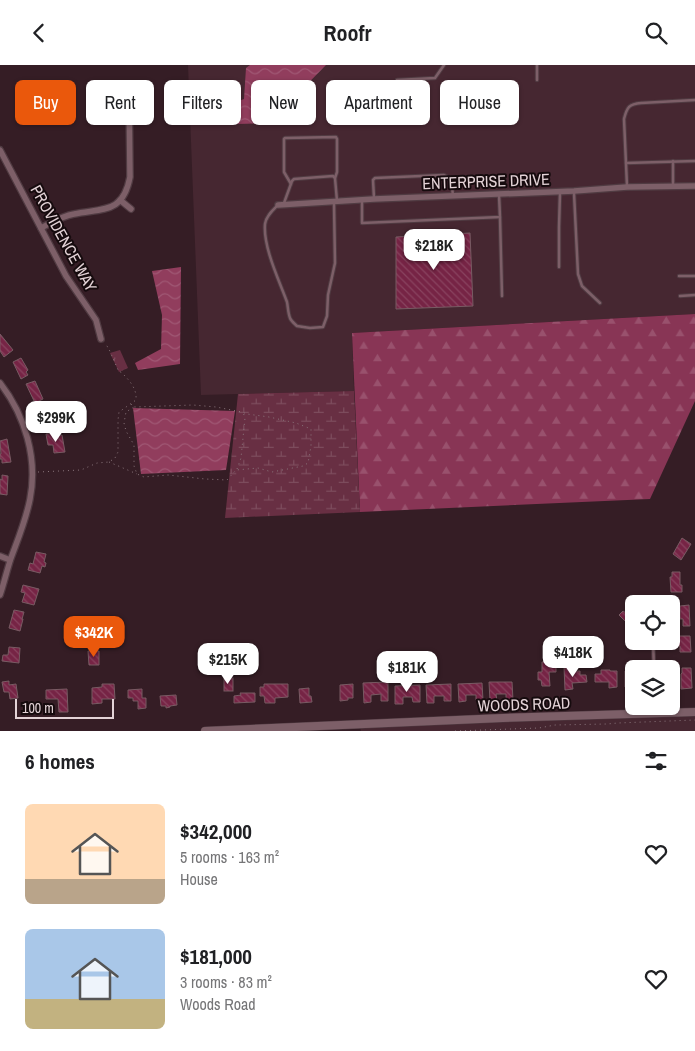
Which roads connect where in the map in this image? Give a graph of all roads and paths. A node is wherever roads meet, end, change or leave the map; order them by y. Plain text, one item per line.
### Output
1 (444, 65) edge
2 (537, 65) edge
3 (397, 80) dead end
4 (537, 80) dead end
5 (695, 100) edge
6 (129, 125) edge
7 (0, 150) edge
8 (673, 161) junction
9 (695, 161) edge
10 (626, 163) junction
11 (335, 178) junction
12 (291, 184) junction
13 (695, 186) edge
14 (627, 187) junction
15 (673, 187) junction
16 (574, 191) junction
17 (560, 192) junction
18 (499, 194) junction
19 (453, 196) junction
20 (374, 199) junction
21 (120, 200) junction
22 (362, 200) junction
23 (336, 201) junction
24 (281, 204) junction
25 (131, 209) dead end
26 (500, 217) junction
27 (41, 228) junction
28 (560, 267) dead end
29 (679, 276) dead end
30 (695, 276) edge
31 (502, 295) dead end
32 (695, 295) edge
33 (680, 296) dead end
34 (600, 303) dead end
35 (101, 339) joint
36 (0, 383) edge
37 (131, 404) junction
38 (134, 407) junction
39 (242, 411) junction
40 (109, 462) junction
41 (236, 470) junction
42 (32, 473) junction
43 (137, 474) junction
44 (0, 556) edge
45 (10, 560) junction
46 (0, 595) edge
47 (680, 711) edge
48 (625, 712) edge
49 (695, 712) edge
50 (695, 720) edge
51 (289, 729) edge
52 (316, 729) edge
53 (205, 731) edge
54 (455, 731) edge

1 - 3 lane
2 - 4 lane
5 - 10 lane
6 - 21 street
7 - 27 street, PROVIDENCE WAY
8 - 9 lane
8 - 10 lane
8 - 15 lane
10 - 14 lane
11 - 12 lane
11 - 12 lane
11 - 23 lane
12 - 24 lane
13 - 15 street, ENTERPRISE DRIVE
14 - 15 street, ENTERPRISE DRIVE
14 - 16 street, ENTERPRISE DRIVE
16 - 17 street, ENTERPRISE DRIVE
16 - 34 lane
17 - 18 street, ENTERPRISE DRIVE
17 - 28 lane
18 - 19 street, ENTERPRISE DRIVE
18 - 26 lane
19 - 20 street, ENTERPRISE DRIVE
19 - 20 lane
20 - 22 street, ENTERPRISE DRIVE
21 - 25 street
21 - 27 street
22 - 23 street, ENTERPRISE DRIVE
22 - 26 lane
23 - 24 street, ENTERPRISE DRIVE
23 - 24 lane
26 - 31 lane
27 - 35 street, PROVIDENCE WAY
29 - 30 lane
32 - 33 lane
35 - 37 path
36 - 42 street
37 - 38 path
37 - 40 path
38 - 39 path
38 - 43 path
39 - 41 path
39 - 41 path
40 - 42 path
40 - 43 path
41 - 43 path
42 - 45 street
44 - 45 street
45 - 46 street
47 - 49 street, WOODS ROAD
48 - 52 street, WOODS ROAD
50 - 54 path
51 - 52 street, WOODS ROAD
51 - 53 street, WOODS ROAD

